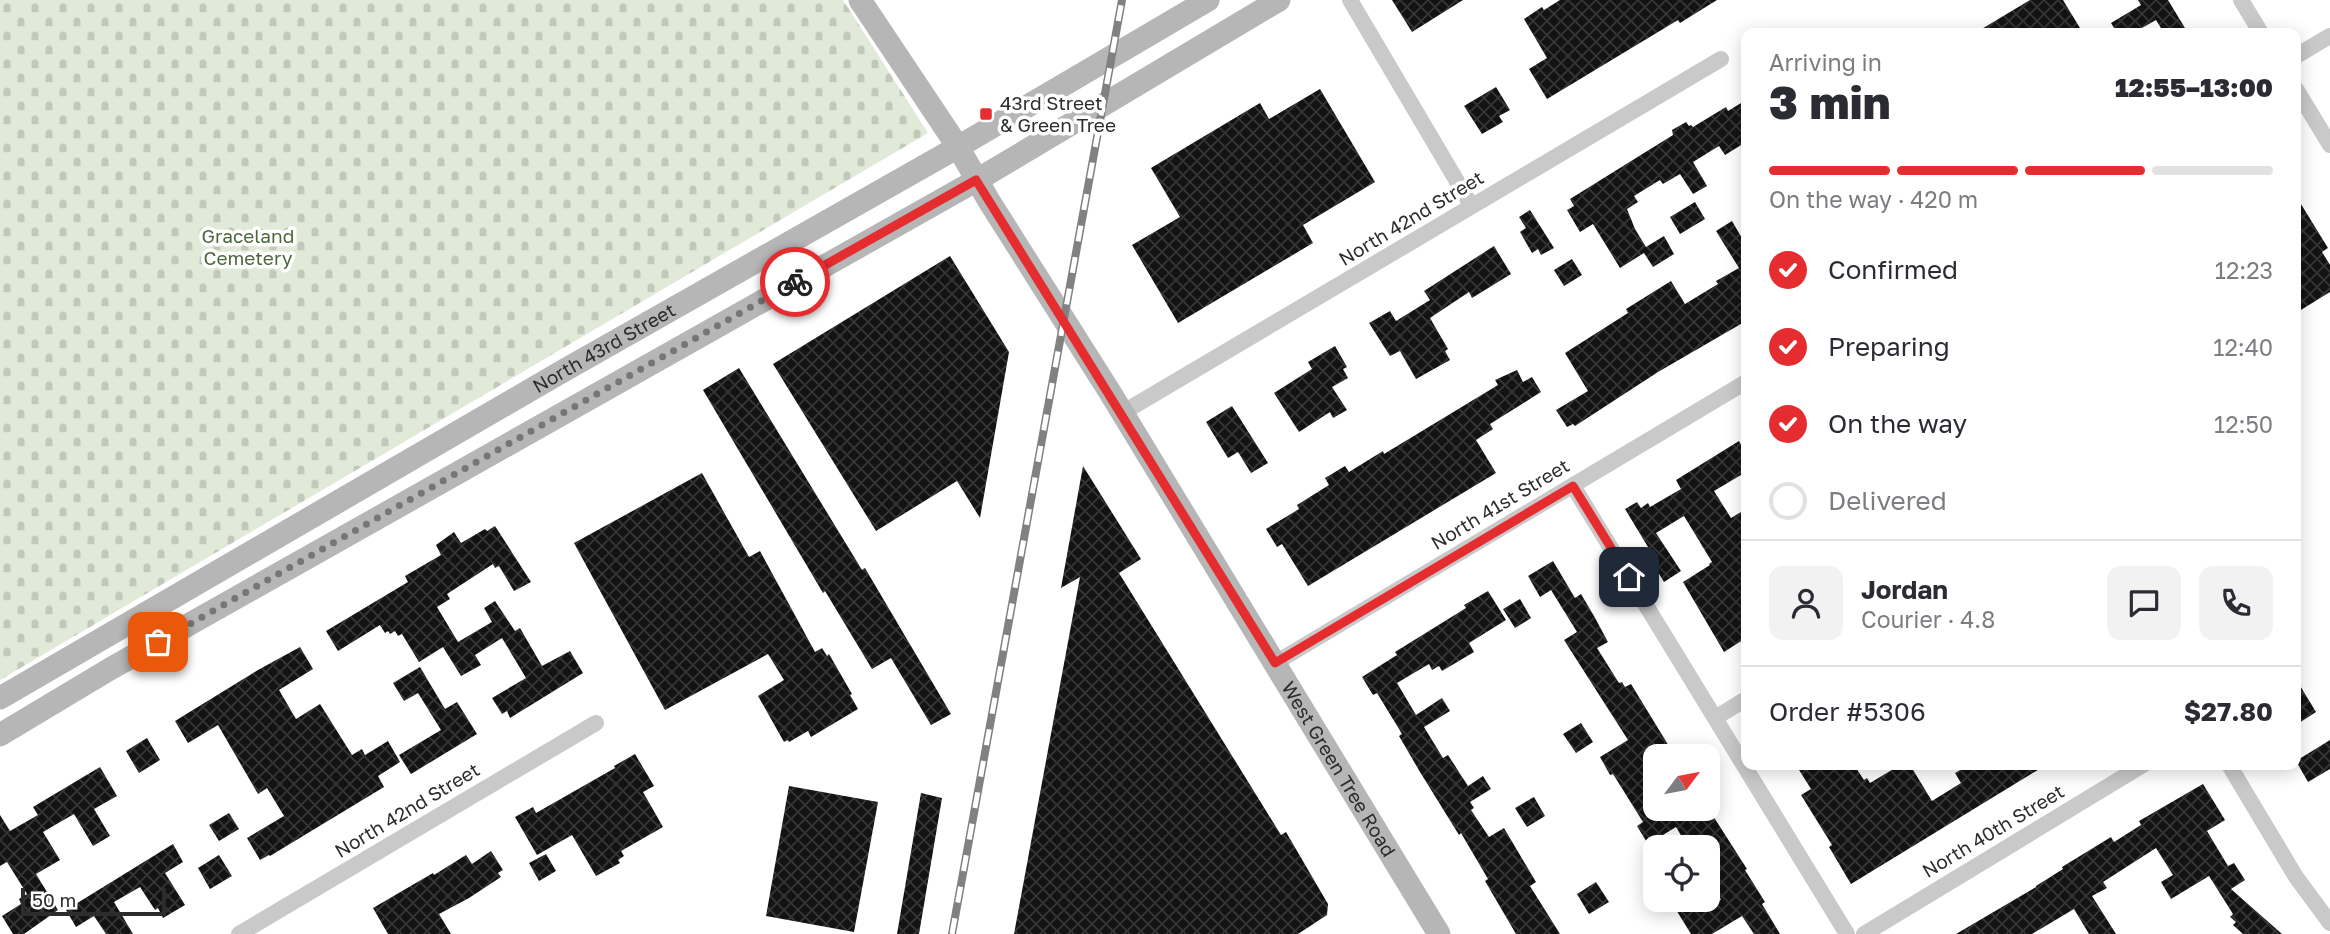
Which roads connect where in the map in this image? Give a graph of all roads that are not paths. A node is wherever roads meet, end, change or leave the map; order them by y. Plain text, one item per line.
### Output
1 (860, 0) edge
2 (1208, 0) edge
3 (1279, 0) edge
4 (1350, 0) edge
5 (2241, 0) edge
6 (2259, 28) edge
7 (2330, 36) edge
8 (2301, 53) edge
9 (1721, 59) dead end
10 (2301, 97) edge
11 (2330, 145) edge
12 (958, 147) junction
13 (976, 180) junction
14 (1471, 205) junction
15 (1741, 385) edge
16 (1122, 413) junction
17 (1573, 486) junction
18 (1275, 663) junction
19 (0, 698) edge
20 (1741, 702) edge
21 (1715, 718) junction
22 (597, 723) dead end
23 (0, 735) edge
24 (1741, 761) edge
25 (1747, 770) edge
26 (2135, 770) edge
27 (2232, 770) edge
28 (2330, 923) edge
29 (239, 934) edge
30 (1439, 934) edge
31 (1847, 934) edge
32 (1864, 934) edge

1 - 12 main road, West Green Tree Road
2 - 12 main road, North 43rd Street
3 - 13 main road, North 43rd Street
4 - 14 street
5 - 6 street
7 - 8 street
9 - 14 street, North 42nd Street
10 - 11 street
12 - 13 main road, West Green Tree Road
12 - 19 main road, North 43rd Street
13 - 16 main road, West Green Tree Road
13 - 23 main road, North 43rd Street
14 - 16 street, North 42nd Street
15 - 17 street, North 41st Street
16 - 18 main road, West Green Tree Road
17 - 18 street, North 41st Street
17 - 21 street
18 - 30 main road, West Green Tree Road
20 - 21 street
21 - 24 street
22 - 29 street, North 42nd Street
25 - 31 street
26 - 32 street, North 40th Street
27 - 28 street

